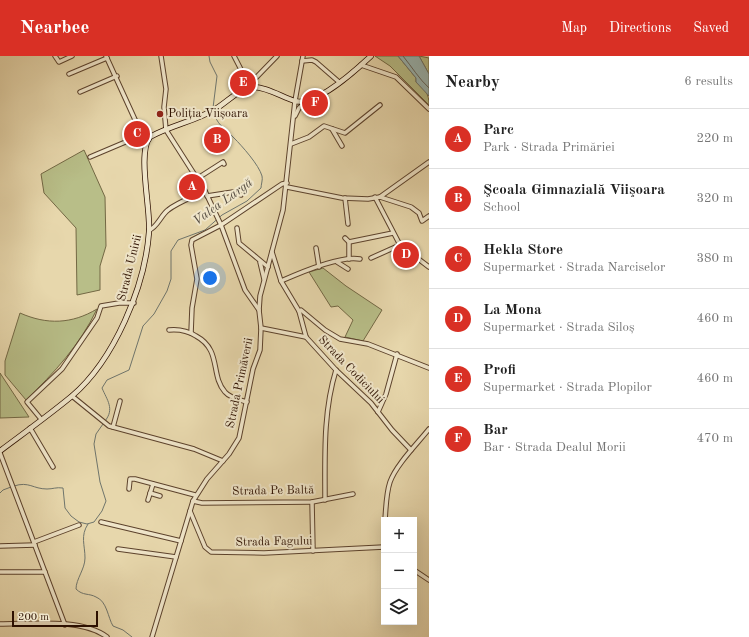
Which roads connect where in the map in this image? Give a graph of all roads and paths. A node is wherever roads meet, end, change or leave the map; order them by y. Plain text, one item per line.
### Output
1 (54, 56) edge
2 (72, 56) edge
3 (161, 56) edge
4 (234, 56) edge
5 (277, 56) edge
6 (303, 56) edge
7 (371, 56) edge
8 (106, 57) edge
9 (302, 61) junction
10 (361, 65) junction
11 (69, 74) dead end
12 (117, 76) junction
13 (339, 82) junction
14 (250, 86) junction
15 (80, 92) dead end
16 (295, 101) junction
17 (306, 102) junction
18 (380, 105) dead end
19 (429, 109) edge
20 (294, 117) junction
21 (166, 130) junction
22 (332, 130) junction
23 (142, 135) junction
24 (147, 141) junction
25 (291, 144) junction
26 (342, 146) dead end
27 (90, 157) dead end
28 (429, 162) edge
29 (224, 164) dead end
30 (198, 178) junction
31 (287, 185) junction
32 (205, 191) junction
33 (207, 196) junction
34 (241, 196) dead end
35 (380, 197) junction
36 (345, 198) junction
37 (375, 198) junction
38 (429, 216) edge
39 (220, 224) junction
40 (348, 224) dead end
41 (237, 228) dead end
42 (149, 230) junction
43 (393, 233) junction
44 (345, 238) dead end
45 (238, 242) junction
46 (349, 242) junction
47 (228, 244) junction
48 (400, 245) junction
49 (316, 248) dead end
50 (272, 252) junction
51 (371, 258) dead end
52 (349, 259) junction
53 (360, 259) dead end
54 (260, 261) junction
55 (337, 262) junction
56 (268, 267) junction
57 (319, 267) junction
58 (429, 267) edge
59 (348, 269) dead end
60 (264, 280) junction
61 (281, 281) junction
62 (134, 303) junction
63 (259, 310) junction
64 (299, 311) junction
65 (261, 328) junction
66 (169, 330) dead end
67 (191, 333) junction
68 (306, 337) junction
69 (397, 354) junction
70 (429, 368) edge
71 (336, 370) junction
72 (72, 396) junction
73 (120, 401) dead end
74 (247, 402) junction
75 (378, 412) junction
76 (41, 419) junction
77 (113, 427) junction
78 (30, 428) junction
79 (429, 429) edge
80 (411, 450) junction
81 (0, 452) edge
82 (223, 461) junction
83 (53, 467) dead end
84 (153, 484) junction
85 (129, 489) dead end
86 (150, 493) junction
87 (353, 494) dead end
88 (195, 495) junction
89 (160, 496) dead end
90 (148, 500) dead end
91 (325, 500) junction
92 (193, 501) junction
93 (312, 502) junction
94 (190, 511) junction
95 (385, 517) edge
96 (101, 522) dead end
97 (79, 525) dead end
98 (181, 541) junction
99 (34, 544) junction
100 (0, 546) edge
101 (381, 547) edge
102 (118, 549) dead end
103 (313, 551) junction
104 (176, 557) junction
105 (0, 572) edge
106 (45, 572) junction
107 (417, 572) edge
108 (429, 580) edge
109 (0, 624) edge
110 (65, 625) junction
111 (107, 637) edge
112 (152, 637) edge

1 - 2 street
3 - 21 street
4 - 14 street
5 - 14 street
6 - 9 street, Strada Primăverii
7 - 10 main road
8 - 11 street
8 - 12 street
9 - 13 street
9 - 16 street, Strada Primăverii
10 - 13 main road
10 - 19 street
12 - 15 street
12 - 23 street
13 - 17 main road
14 - 16 main road
14 - 21 main road
16 - 17 main road
16 - 20 street, Strada Primăverii
17 - 20 street
18 - 22 street
20 - 25 street, Strada Primăverii
21 - 24 main road
21 - 30 street
22 - 25 street
22 - 26 street
23 - 24 street
23 - 27 street
24 - 42 main road, Strada Unirii
25 - 31 street, Strada Primăverii
28 - 35 street
29 - 30 street
30 - 32 street
31 - 36 street
31 - 39 street
31 - 50 street, Strada Primăverii
32 - 33 street
32 - 42 street
33 - 34 street
33 - 39 street
35 - 37 street
35 - 38 street
36 - 37 street
36 - 40 street
37 - 43 street
39 - 47 street
39 - 67 street
41 - 45 street
42 - 62 main road, Strada Unirii
43 - 46 street
43 - 48 street
44 - 46 street
45 - 47 street
45 - 54 street
46 - 52 street
47 - 63 street
48 - 51 street
48 - 58 street
49 - 57 street
50 - 56 street, Strada Primăverii
50 - 61 street, Strada Codiciului
52 - 53 street
52 - 55 street
54 - 56 street
54 - 60 street
55 - 57 street
55 - 59 street
56 - 60 street, Strada Primăverii
57 - 61 street
60 - 63 street, Strada Primăverii
61 - 64 street, Strada Codiciului
62 - 72 main road, Strada Unirii
62 - 76 street
63 - 65 street, Strada Primăverii
64 - 68 street, Strada Codiciului
64 - 69 street
65 - 68 street
65 - 74 street, Strada Primăverii
66 - 67 street
67 - 74 street
68 - 71 street, Strada Codiciului
69 - 70 street
69 - 75 street
71 - 75 street, Strada Codiciului
71 - 91 street
72 - 76 main road, Strada Unirii
72 - 77 street
73 - 77 street
74 - 82 street, Strada Primăverii
75 - 80 street, Strada Codiciului
76 - 78 main road, Strada Unirii
77 - 82 street
78 - 81 main road, Strada Unirii
78 - 83 street
79 - 80 street
80 - 95 street
81 - 99 street
82 - 88 street, Strada Primăverii
84 - 85 street
84 - 86 street
84 - 88 street
86 - 89 street
86 - 90 street
87 - 91 street, Strada Pe Baltă
88 - 92 street, Strada Primăverii
91 - 93 street, Strada Pe Baltă
92 - 93 street, Strada Pe Baltă
92 - 94 street, Strada Primăverii
93 - 103 street
94 - 98 street, Strada Primăverii
94 - 103 street, Strada Fagului
96 - 98 street
97 - 99 street
98 - 104 street, Strada Primăverii
99 - 100 street
99 - 106 street
101 - 103 street, Strada Fagului
102 - 104 street
104 - 112 street, Strada Primăverii
105 - 106 street
106 - 110 street
107 - 108 street
109 - 110 street
110 - 111 street

